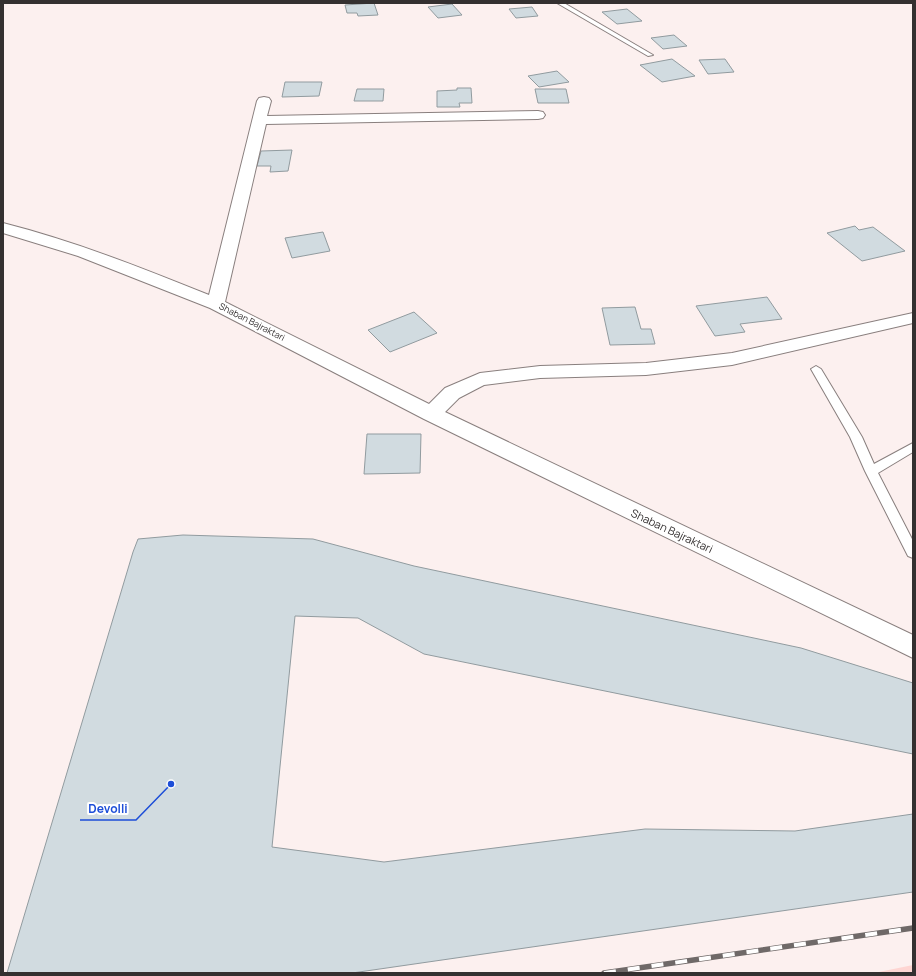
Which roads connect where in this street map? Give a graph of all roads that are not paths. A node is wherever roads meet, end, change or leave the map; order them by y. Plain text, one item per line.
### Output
1 (560, 3) edge
2 (650, 55) dead end
3 (538, 115) dead end
4 (3, 228) edge
5 (216, 304) junction
6 (913, 318) edge
7 (816, 369) dead end
8 (431, 414) junction
9 (913, 447) edge
10 (871, 471) junction
11 (913, 552) edge
12 (913, 647) edge

1 - 2 lane
3 - 5 street, Shaban Bajraktari
4 - 5 street
5 - 8 street, Shaban Bajraktari
6 - 8 street
7 - 10 lane
8 - 12 street, Shaban Bajraktari
9 - 10 lane
10 - 11 lane

